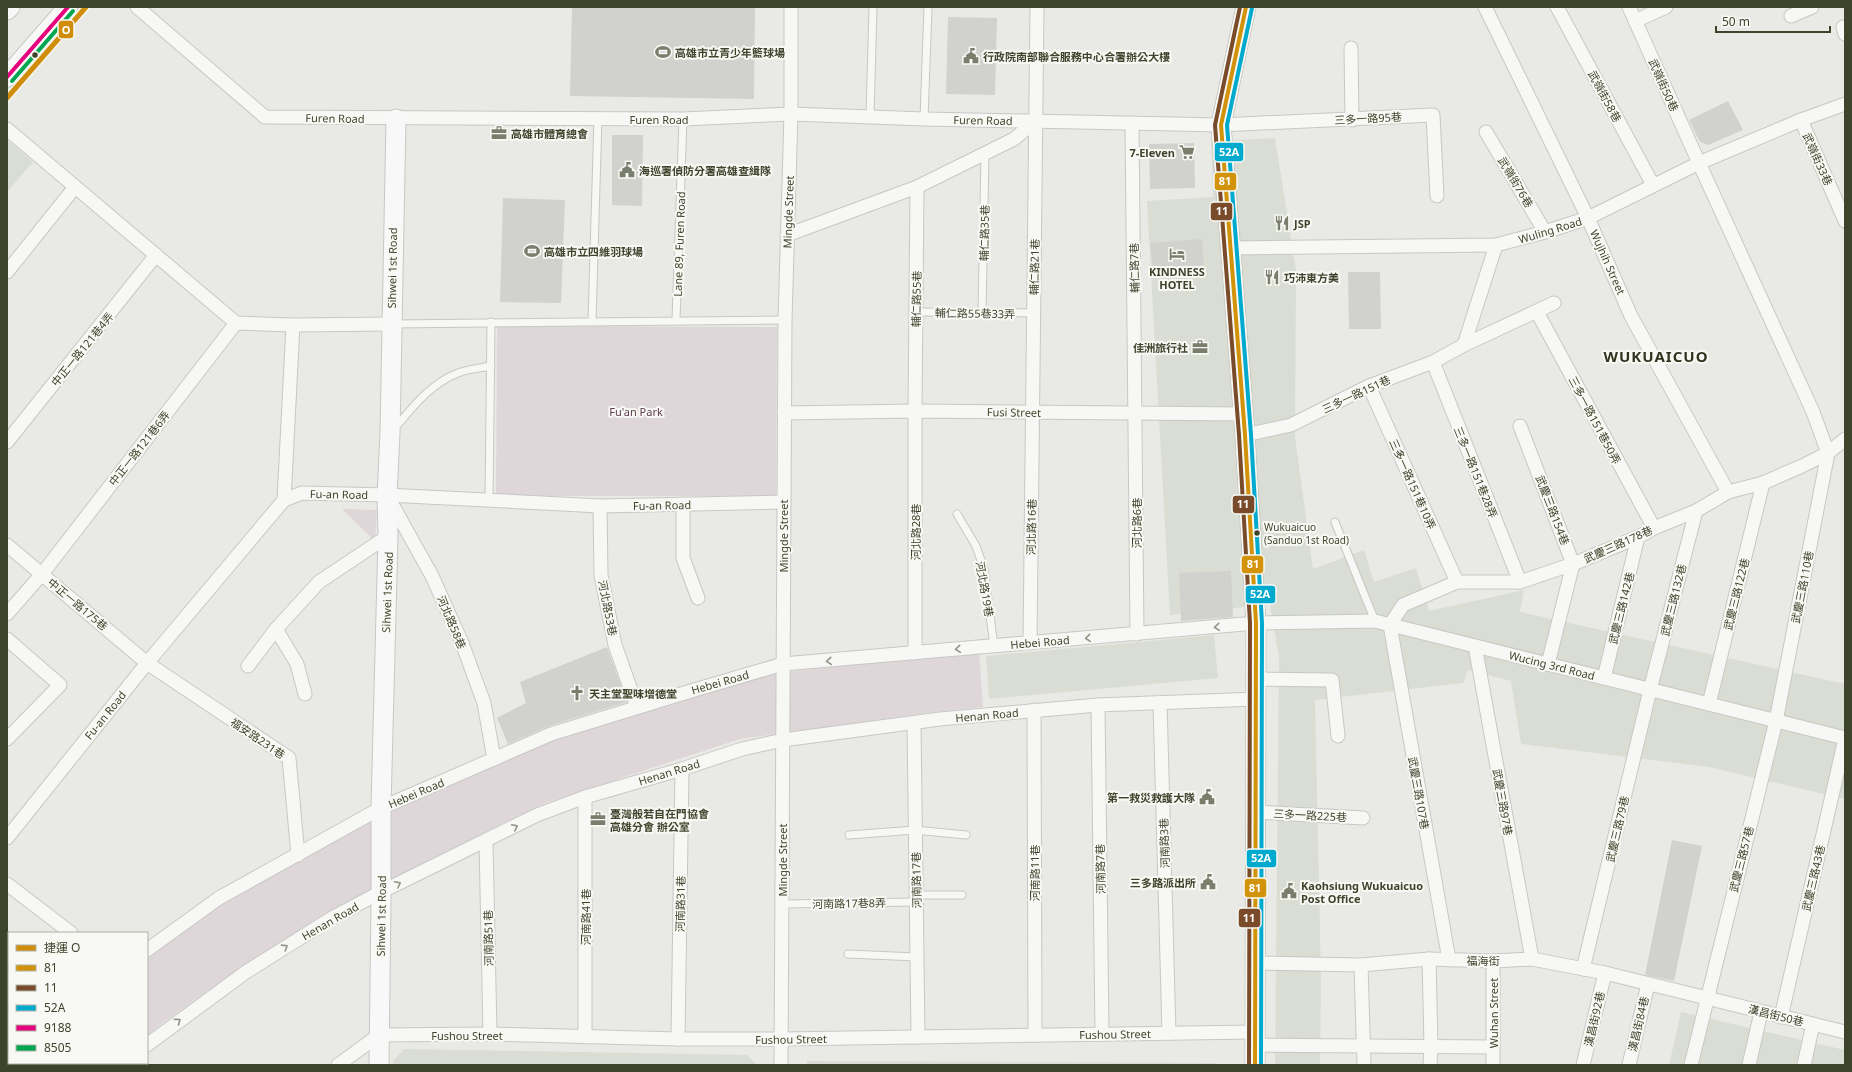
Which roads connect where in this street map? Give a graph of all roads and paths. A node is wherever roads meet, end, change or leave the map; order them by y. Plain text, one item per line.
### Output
1 (10, 7) edge
2 (68, 7) edge
3 (137, 7) edge
4 (791, 7) edge
5 (873, 7) edge
6 (928, 7) edge
7 (1037, 7) edge
8 (1246, 7) edge
9 (1485, 7) edge
10 (1557, 7) edge
11 (1629, 7) edge
12 (1666, 7) edge
13 (1812, 7) edge
14 (7, 10) edge
15 (1791, 16) dead end
16 (1635, 20) junction
17 (1351, 48) dead end
18 (7, 77) edge
19 (1845, 106) edge
20 (791, 114) junction
21 (870, 117) junction
22 (598, 118) junction
23 (396, 119) junction
24 (683, 119) junction
25 (924, 119) junction
26 (1352, 120) junction
27 (1801, 120) junction
28 (1036, 121) junction
29 (1132, 123) junction
30 (1222, 125) junction
31 (7, 129) edge
32 (1486, 132) dead end
33 (985, 153) junction
34 (1698, 164) junction
35 (1653, 185) junction
36 (76, 187) junction
37 (917, 187) junction
38 (1437, 196) dead end
39 (1588, 218) junction
40 (1845, 221) edge
41 (1546, 232) junction
42 (787, 235) junction
43 (1496, 245) junction
44 (1231, 248) junction
45 (156, 255) junction
46 (7, 272) edge
47 (1554, 303) dead end
48 (916, 312) junction
49 (1537, 312) junction
50 (982, 313) junction
51 (1033, 313) junction
52 (676, 320) junction
53 (785, 320) junction
54 (592, 321) junction
55 (491, 322) junction
56 (236, 323) junction
57 (391, 324) junction
58 (293, 325) junction
59 (1464, 345) junction
60 (1433, 362) junction
61 (491, 366) junction
62 (1369, 386) junction
63 (915, 411) junction
64 (1032, 412) junction
65 (784, 413) junction
66 (1136, 413) junction
67 (1243, 414) junction
68 (1520, 426) dead end
69 (390, 434) junction
70 (1245, 435) junction
71 (1845, 439) edge
72 (7, 442) edge
73 (1828, 453) junction
74 (1763, 483) junction
75 (1728, 492) junction
76 (387, 495) junction
77 (284, 500) junction
78 (489, 501) junction
79 (783, 502) junction
80 (683, 504) junction
81 (600, 506) junction
82 (1696, 511) junction
83 (957, 514) dead end
84 (1335, 522) dead end
85 (1654, 528) junction
86 (388, 536) junction
87 (1638, 537) junction
88 (7, 545) edge
89 (1573, 564) junction
90 (42, 574) junction
91 (1457, 582) junction
92 (1520, 582) junction
93 (698, 598) dead end
94 (7, 614) edge
95 (1375, 621) junction
96 (1256, 623) junction
97 (1390, 625) junction
98 (276, 628) junction
99 (1137, 634) junction
100 (7, 639) edge
101 (1030, 643) junction
102 (994, 646) junction
103 (1475, 646) junction
104 (915, 653) junction
105 (147, 663) junction
106 (783, 664) junction
107 (1548, 664) junction
108 (248, 666) dead end
109 (1604, 678) junction
110 (1256, 679) junction
111 (1650, 690) junction
112 (305, 694) dead end
113 (1256, 699) junction
114 (1160, 702) junction
115 (1709, 704) junction
116 (1098, 705) junction
117 (637, 707) junction
118 (1034, 710) junction
119 (1776, 721) junction
120 (914, 723) junction
121 (1338, 736) dead end
122 (1845, 738) edge
123 (7, 739) edge
124 (783, 740) junction
125 (494, 759) junction
126 (682, 769) junction
127 (585, 797) junction
128 (381, 808) junction
129 (1256, 812) junction
130 (1364, 818) dead end
131 (916, 830) junction
132 (849, 835) dead end
133 (966, 835) dead end
134 (7, 838) edge
135 (486, 841) junction
136 (298, 854) junction
137 (7, 884) edge
138 (381, 892) junction
139 (962, 895) dead end
140 (916, 898) junction
141 (782, 904) junction
142 (70, 932) edge
143 (148, 949) edge
144 (848, 954) dead end
145 (917, 957) junction
146 (1532, 958) junction
147 (1429, 959) junction
148 (1449, 960) junction
149 (1493, 961) junction
150 (1255, 963) junction
151 (1361, 965) junction
152 (1583, 969) junction
153 (1605, 973) junction
154 (1648, 984) junction
155 (1706, 998) junction
156 (1761, 1012) junction
157 (1781, 1017) junction
158 (1813, 1024) junction
159 (1845, 1032) edge
160 (1169, 1033) junction
161 (490, 1034) junction
162 (1102, 1034) junction
163 (379, 1035) junction
164 (1035, 1035) junction
165 (585, 1037) junction
166 (918, 1037) junction
167 (1254, 1038) junction
168 (678, 1039) junction
169 (781, 1039) junction
170 (148, 1044) edge
171 (1431, 1045) junction
172 (1363, 1046) junction
173 (1493, 1047) junction
174 (338, 1065) edge
175 (379, 1065) edge
176 (781, 1065) edge
177 (1255, 1065) edge
178 (1364, 1065) edge
179 (1430, 1065) edge
180 (1493, 1065) edge
181 (1583, 1065) edge
182 (1629, 1065) edge
183 (1691, 1065) edge
184 (1749, 1065) edge
185 (1804, 1065) edge

1 - 14 street
2 - 18 street
3 - 23 street, Furen Road
4 - 20 street, Mingde Street
5 - 21 lane
6 - 25 lane
7 - 28 street, 輔仁路21巷
8 - 30 street
9 - 39 street, Wujhih Street
10 - 35 street, 武嶺街58巷
11 - 16 street, 武嶺街50巷
12 - 16 street
13 - 15 street
16 - 34 street, 武嶺街50巷
17 - 26 street
19 - 27 street, Wuling Road
20 - 21 street, Furen Road
20 - 24 street, Furen Road
20 - 42 street, Mingde Street
21 - 25 street, Furen Road
22 - 23 street, Furen Road
22 - 24 street, Furen Road
22 - 54 lane
23 - 57 street, Sihwei 1st Road
24 - 52 lane, Lane 89, Furen Road
25 - 28 street, Furen Road
26 - 30 street, 三多一路95巷
26 - 38 street, 三多一路95巷
27 - 34 street, Wuling Road
27 - 40 street, 武嶺街33巷
28 - 29 street, Furen Road
28 - 33 street
28 - 51 street, 輔仁路21巷
29 - 30 street, Furen Road
29 - 66 street, 輔仁路7巷
30 - 44 street
31 - 36 street
32 - 41 street, 武嶺街76巷
33 - 37 street
33 - 50 lane, 輔仁路35巷
34 - 35 street, Wuling Road
34 - 73 street, 武嶺街50巷
35 - 39 street, Wuling Road
36 - 45 street
36 - 46 street
37 - 42 street
37 - 48 street, 輔仁路55巷
39 - 41 street, Wuling Road
39 - 75 street, Wujhih Street
41 - 43 street, Wuling Road
42 - 53 street, Mingde Street
43 - 44 street, Wuling Road
43 - 59 street
44 - 67 street
45 - 56 street
45 - 72 street, 中正一路121巷4弄
47 - 49 street, 三多一路151巷
48 - 50 lane, 輔仁路55巷33弄
48 - 63 street, 輔仁路55巷
49 - 59 street, 三多一路151巷
49 - 85 street, 三多一路151巷50弄
50 - 51 lane, 輔仁路55巷33弄
51 - 64 street, 輔仁路21巷
52 - 53 lane
52 - 54 lane
53 - 65 street, Mingde Street
54 - 55 lane
55 - 57 lane
55 - 61 lane
56 - 58 street
56 - 90 street, 中正一路121巷6弄
57 - 58 street
57 - 69 street, Sihwei 1st Road
58 - 77 street
59 - 60 street, 三多一路151巷
60 - 62 street, 三多一路151巷
60 - 92 street, 三多一路151巷28弄
61 - 69 lane
61 - 78 lane
62 - 70 street, 三多一路151巷
62 - 91 street, 三多一路151巷10弄
63 - 64 street, Fusi Street
63 - 65 street, Fusi Street
63 - 104 street, 河北路28巷
64 - 66 street, Fusi Street
64 - 101 street, 河北路16巷
65 - 79 street, Mingde Street
66 - 67 street, Fusi Street
66 - 99 street, 河北路6巷
67 - 70 street
68 - 89 street, 武慶三路154巷
69 - 76 street, Sihwei 1st Road
70 - 96 street
71 - 73 street, 武慶三路178巷
73 - 74 street, 武慶三路178巷
73 - 119 street, 武慶三路110巷
74 - 75 street, 武慶三路178巷
74 - 115 street, 武慶三路122巷
75 - 82 street, 武慶三路178巷
76 - 77 street, Fu-an Road
76 - 78 street, Fu-an Road
76 - 86 street, Sihwei 1st Road
76 - 125 street, 河北路58巷
77 - 105 street, Fu-an Road
78 - 81 street, Fu-an Road
79 - 80 street, Fu-an Road
79 - 106 street, Mingde Street
80 - 81 street, Fu-an Road
80 - 93 street
81 - 117 street, 河北路53巷
82 - 85 street, 武慶三路178巷
82 - 111 street, 武慶三路132巷
83 - 102 lane, 河北路19巷
84 - 95 lane
85 - 87 street, 武慶三路178巷
86 - 98 street
86 - 128 street, Sihwei 1st Road
87 - 89 street, 武慶三路178巷
87 - 109 street, 武慶三路142巷
88 - 90 street, 中正一路175巷
89 - 92 street, 武慶三路178巷
89 - 107 street
90 - 94 street, 中正一路121巷6弄
90 - 105 street, 中正一路175巷
91 - 92 street, 武慶三路178巷
91 - 97 street, 武慶三路178巷
95 - 96 street, Wucing 3rd Road
95 - 97 street, Wucing 3rd Road
96 -> 99 street, Hebei Road
96 - 110 street
97 - 103 street, Wucing 3rd Road
97 - 148 street, 武慶三路107巷
98 - 108 street
98 - 112 street
99 -> 101 street, Hebei Road
100 - 123 street
101 - 102 street, Hebei Road
102 -> 104 street, Hebei Road
103 - 107 street, Wucing 3rd Road
103 - 146 street, 武慶三路97巷
104 -> 106 street, Hebei Road
105 - 134 street, Fu-an Road
105 - 136 street, 福安路231巷
106 - 117 street, Hebei Road
106 - 124 street, Mingde Street
107 - 109 street, Wucing 3rd Road
109 - 111 street, Wucing 3rd Road
110 - 113 street
110 - 121 street
111 - 115 street, Wucing 3rd Road
111 - 152 street, 武慶三路79巷
113 - 114 street, Henan Road
113 - 129 street
114 - 116 street, Henan Road
114 - 160 street, 河南路3巷
115 - 119 street, Wucing 3rd Road
116 - 118 street, Henan Road
116 - 162 street, 河南路7巷
117 - 125 street, Hebei Road
118 - 120 street, Henan Road
118 - 164 street, 河南路11巷
119 - 122 street, Wucing 3rd Road
119 - 155 street, 武慶三路57巷
120 - 124 street, Henan Road
120 - 131 street, 河南路17巷
122 - 157 street, 武慶三路43巷
124 - 126 street, Henan Road
124 - 141 street, Mingde Street
125 - 128 street, Hebei Road
126 - 127 street, Henan Road
126 - 168 street, 河南路31巷
135 -> 127 street, Henan Road
127 - 165 street, 河南路41巷
128 - 136 street, Hebei Road
128 - 138 street, Sihwei 1st Road
129 - 130 street, 三多一路225巷
129 - 150 street
131 - 132 lane
131 - 133 lane
131 - 140 street, 河南路17巷
138 -> 135 street, Henan Road
135 - 161 street, 河南路51巷
136 - 143 street, Hebei Road
137 - 142 street
138 - 163 street, Sihwei 1st Road
170 -> 138 street, Henan Road
139 - 140 lane, 河南路17巷8弄
140 - 141 lane, 河南路17巷8弄
140 - 145 street, 河南路17巷
141 - 169 street, Mingde Street
144 - 145 lane
145 - 166 street, 河南路17巷
146 - 149 street, 福海街
146 - 152 street, 福海街
147 - 148 street, 福海街
147 - 151 street, 福海街
147 - 171 street
148 - 149 street, 福海街
149 - 173 street, Wuhan Street
150 - 151 street, 福海街
150 - 167 street
151 - 172 street
152 - 153 street, 福海街
153 - 154 street, 福海街
153 - 181 street, 漢昌街92巷
154 - 155 street, 福海街
154 - 182 street, 漢昌街84巷
155 - 156 street, 漢昌街50巷
155 - 183 street, 武慶三路57巷
156 - 157 street, 漢昌街50巷
156 - 184 street
157 - 158 street, 漢昌街50巷
158 - 159 street, 漢昌街50巷
158 - 185 street
160 - 162 street, Fushou Street
160 - 167 street, Fushou Street
161 - 163 street, Fushou Street
161 - 165 street, Fushou Street
162 - 164 street, Fushou Street
163 - 174 street
163 - 175 street, Sihwei 1st Road
164 - 166 street, Fushou Street
165 - 168 street, Fushou Street
166 - 169 street, Fushou Street
167 - 172 street, Fushou Street
167 - 177 street
168 - 169 street, Fushou Street
169 - 176 street, Mingde Street
171 - 172 street, Fushou Street
171 - 173 street, Fushou Street
171 - 179 street
172 - 178 street
173 - 180 street, Wuhan Street

